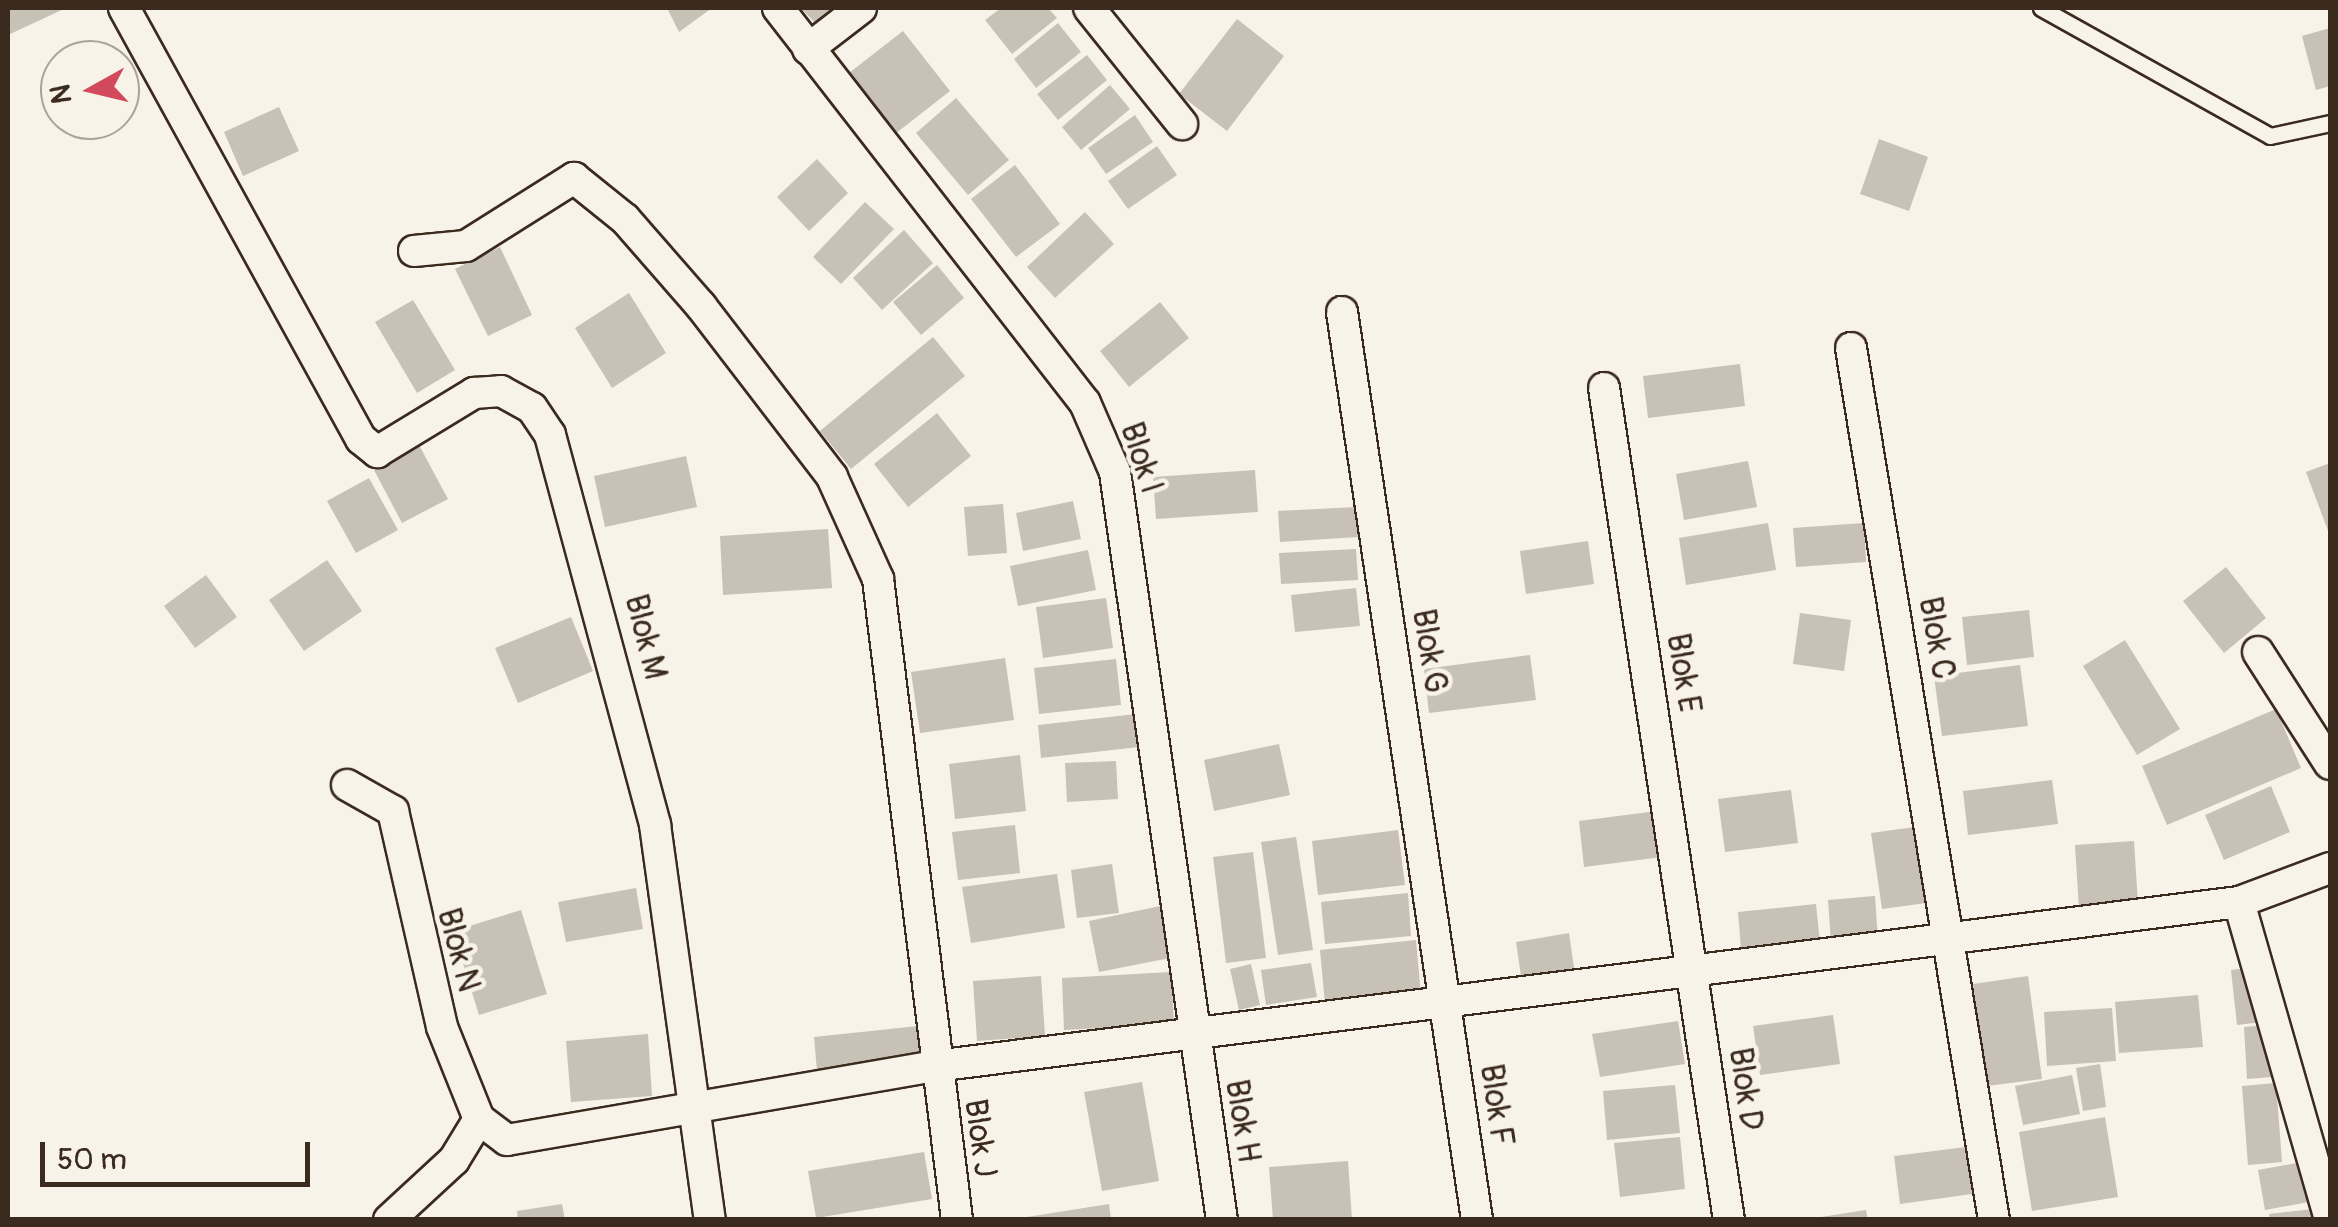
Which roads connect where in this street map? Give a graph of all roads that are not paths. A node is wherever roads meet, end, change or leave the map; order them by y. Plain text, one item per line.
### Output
1 (124, 8) edge
2 (778, 8) edge
3 (861, 8) edge
4 (1089, 8) edge
5 (2041, 8) edge
6 (808, 50) junction
7 (2330, 123) edge
8 (1182, 124) dead end
9 (414, 252) dead end
10 (1342, 312) dead end
11 (1851, 348) dead end
12 (1604, 388) dead end
13 (2258, 652) dead end
14 (2330, 764) edge
15 (348, 785) dead end
16 (2330, 868) edge
17 (2239, 902) junction
18 (1952, 940) junction
19 (1692, 970) junction
20 (1446, 1000) junction
21 (1193, 1032) junction
22 (934, 1066) junction
23 (695, 1106) junction
24 (478, 1119) junction
25 (389, 1220) edge
26 (710, 1220) edge
27 (957, 1220) edge
28 (1222, 1220) edge
29 (1476, 1220) edge
30 (1729, 1220) edge
31 (1994, 1220) edge
32 (2330, 1220) edge

1 - 23 street, Blok M
2 - 6 street, Blok I
3 - 6 street
4 - 8 street
5 - 7 lane
6 - 21 street, Blok I
9 - 22 street, Blok J
10 - 20 street, Blok G
11 - 18 street, Blok C
12 - 19 street, Blok E
13 - 14 street
15 - 24 street, Blok N
16 - 17 street
17 - 18 street
17 - 32 street
18 - 19 street
18 - 31 street, Blok C
19 - 20 street
19 - 30 street, Blok D
20 - 21 street
20 - 29 street, Blok F
21 - 22 street
21 - 28 street, Blok H
22 - 23 street
22 - 27 street, Blok J
23 - 24 street
23 - 26 street
24 - 25 street

